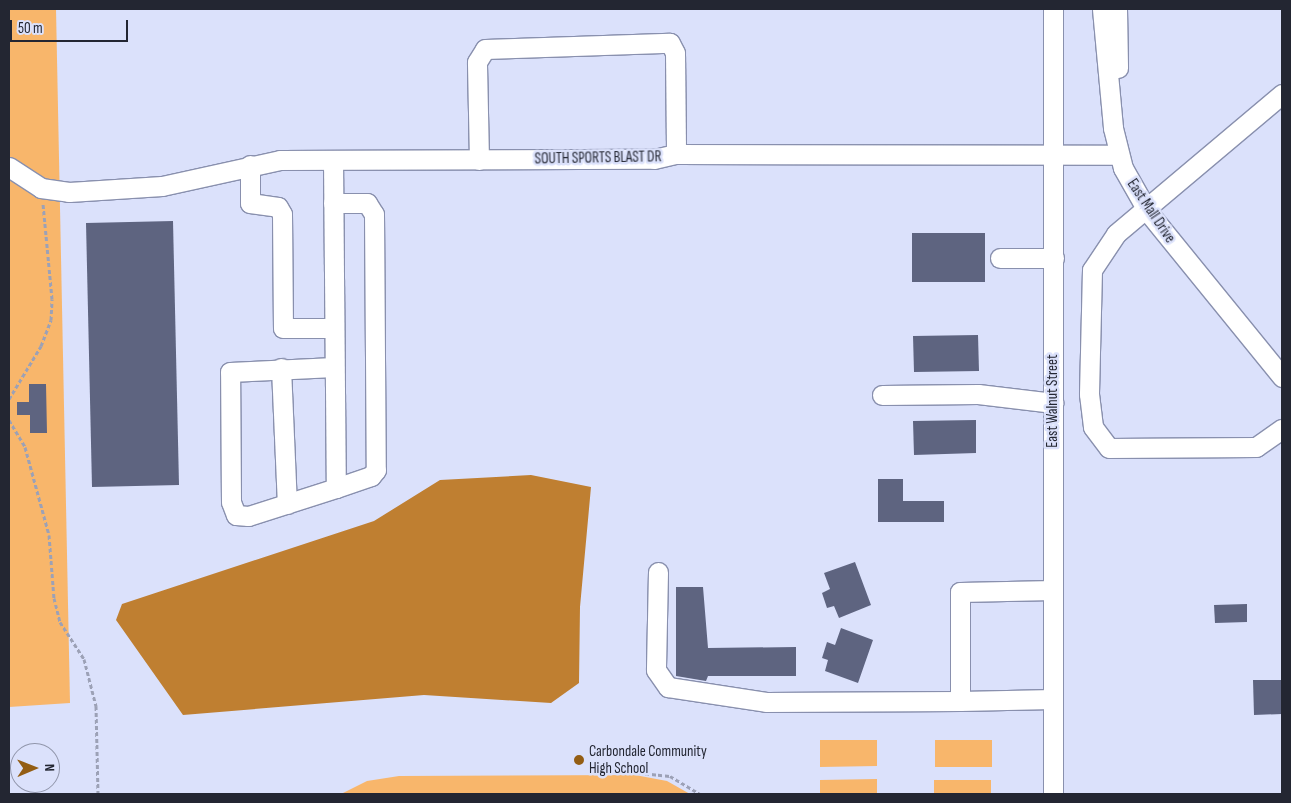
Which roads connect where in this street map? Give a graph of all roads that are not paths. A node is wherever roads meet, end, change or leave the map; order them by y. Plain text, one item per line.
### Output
1 (1053, 9) edge
2 (1102, 9) edge
3 (1117, 9) edge
4 (1282, 94) edge
5 (1117, 151) junction
6 (1054, 153) junction
7 (676, 154) junction
8 (333, 160) junction
9 (479, 160) junction
10 (250, 165) junction
11 (9, 167) edge
12 (333, 204) junction
13 (1146, 209) junction
14 (1000, 258) dead end
15 (1054, 258) junction
16 (334, 328) junction
17 (334, 367) junction
18 (281, 368) junction
19 (1280, 370) edge
20 (882, 395) dead end
21 (1053, 403) junction
22 (1282, 429) edge
23 (336, 488) junction
24 (287, 504) junction
25 (658, 572) dead end
26 (1053, 590) junction
27 (1053, 699) junction
28 (960, 701) junction
29 (1053, 794) edge

1 - 6 street, East Walnut Street
2 - 5 street, East Mall Drive
3 - 5 street
4 - 13 street
5 - 6 street, SOUTH SPORTS BLAST DR
5 - 13 street, East Mall Drive
6 - 7 street, SOUTH SPORTS BLAST DR
6 - 15 street, East Walnut Street
7 - 9 street, SOUTH SPORTS BLAST DR
7 - 9 street
8 - 9 street, SOUTH SPORTS BLAST DR
8 - 10 street, SOUTH SPORTS BLAST DR
8 - 12 street
10 - 11 street, SOUTH SPORTS BLAST DR
10 - 16 street
12 - 16 street
12 - 23 street
13 - 19 street, East Mall Drive
13 - 22 street
14 - 15 street
15 - 21 street, East Walnut Street
16 - 17 street
17 - 18 street
17 - 23 street
18 - 24 street
18 - 24 street
20 - 21 street
21 - 26 street, East Walnut Street
23 - 24 street
25 - 28 street
26 - 27 street, East Walnut Street
26 - 28 street
27 - 28 street
27 - 29 street, East Walnut Street

